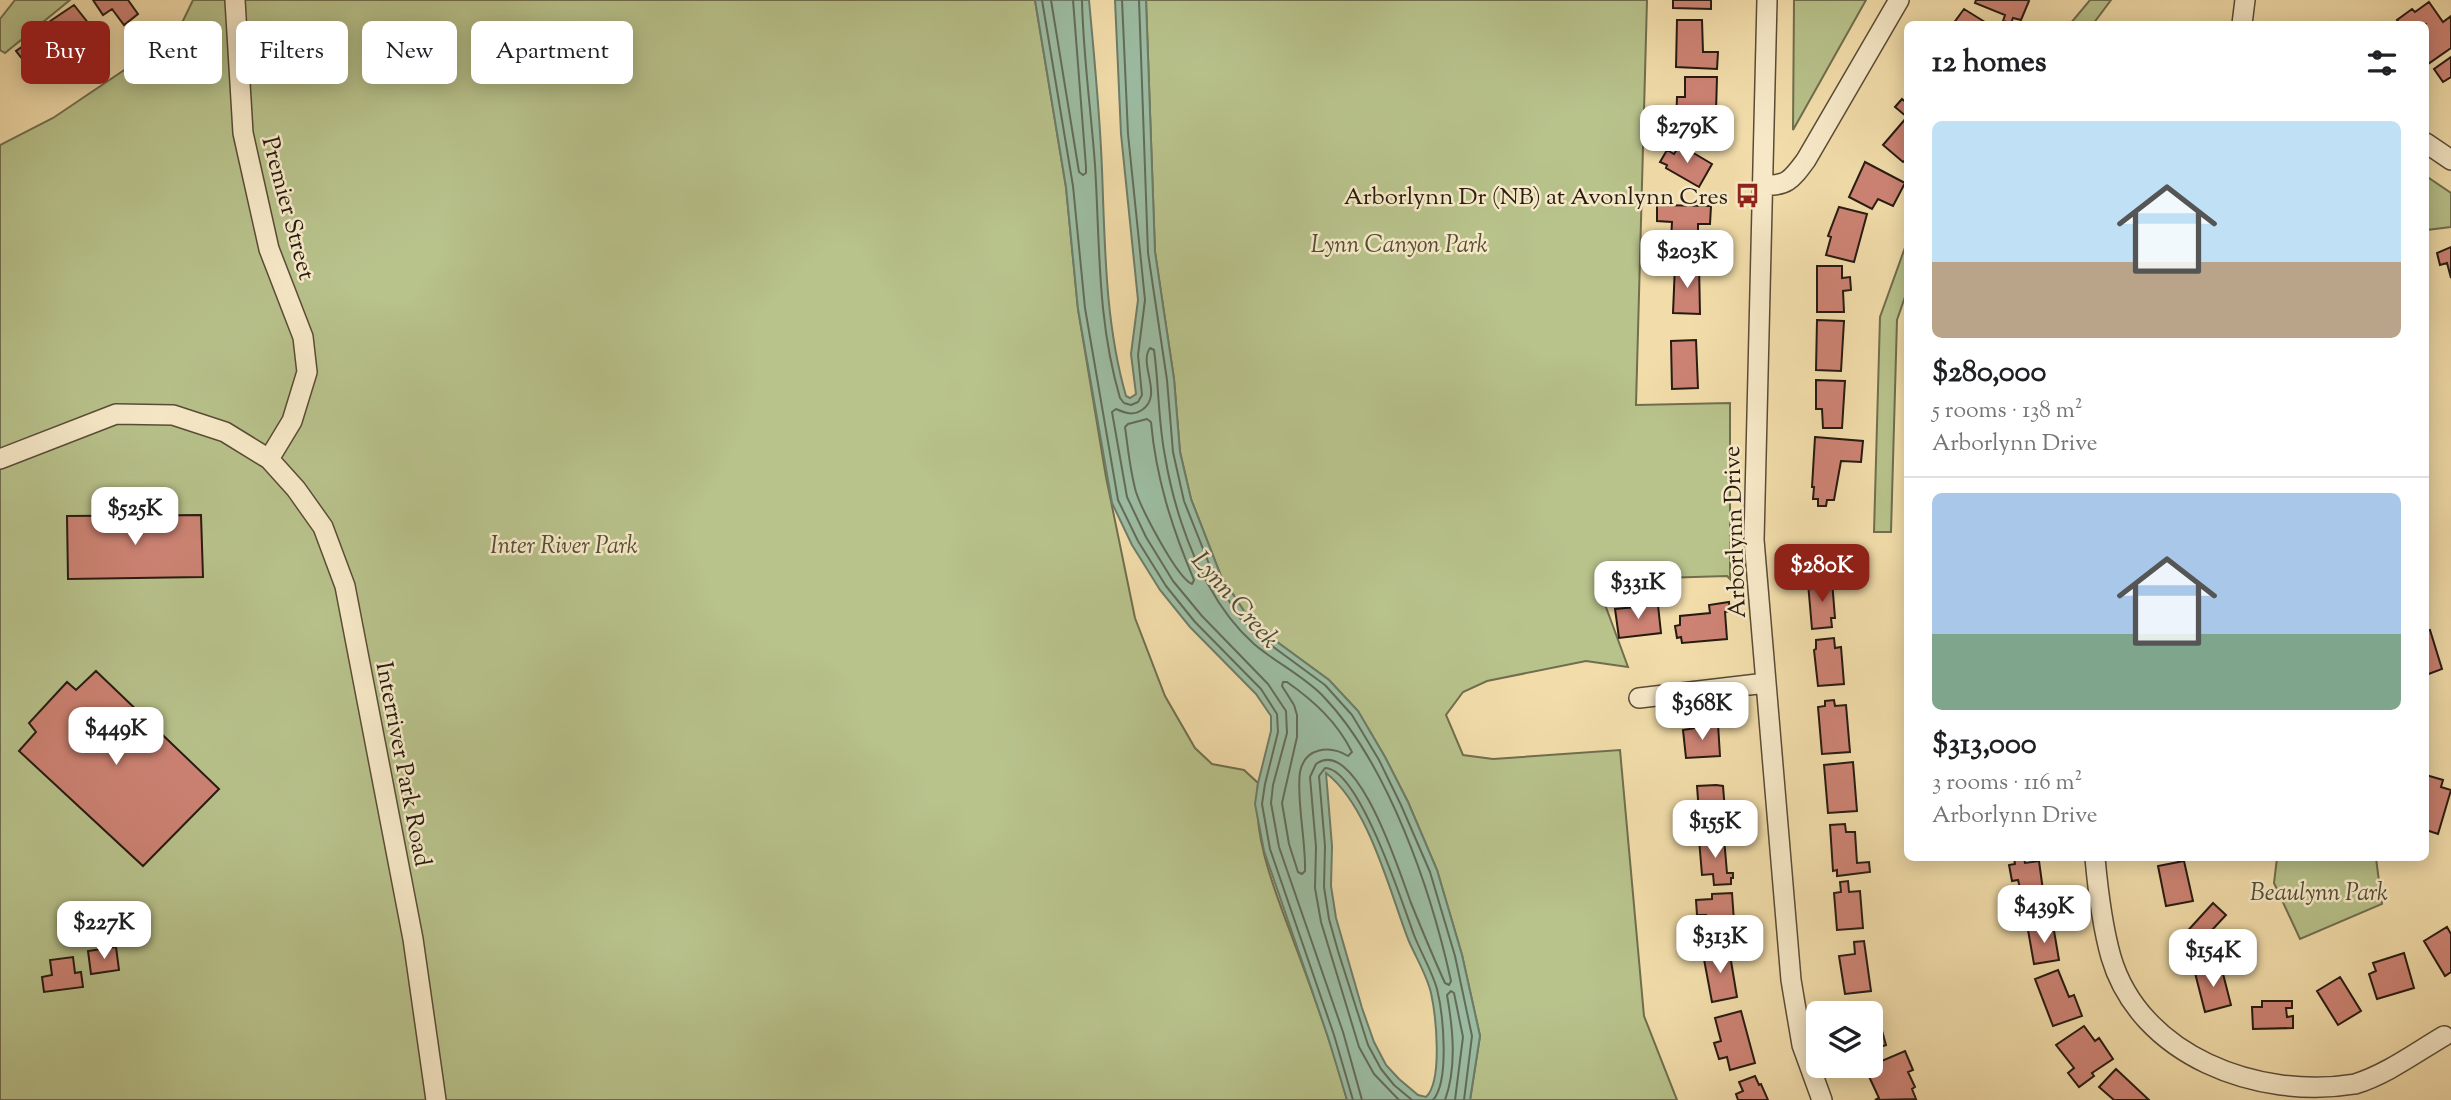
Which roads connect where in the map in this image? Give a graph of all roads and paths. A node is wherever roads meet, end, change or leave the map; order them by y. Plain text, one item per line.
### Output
1 (235, 0) edge
2 (1767, 0) edge
3 (1899, 0) edge
4 (2245, 0) edge
5 (2242, 21) edge
6 (2429, 145) edge
7 (2451, 160) edge
8 (1762, 185) junction
9 (0, 459) edge
10 (269, 459) junction
11 (1766, 683) junction
12 (1639, 698) dead end
13 (2095, 861) edge
14 (2449, 1039) edge
15 (436, 1100) edge
16 (1822, 1100) edge

1 - 10 street, Premier Street
2 - 8 street, Arborlynn Drive
3 - 8 street
4 - 5 street
6 - 7 street
8 - 11 street, Arborlynn Drive
9 - 10 street, Interriver Park Road
10 - 15 street, Interriver Park Road
11 - 12 street
11 - 16 street, Arborlynn Drive
13 - 14 street

